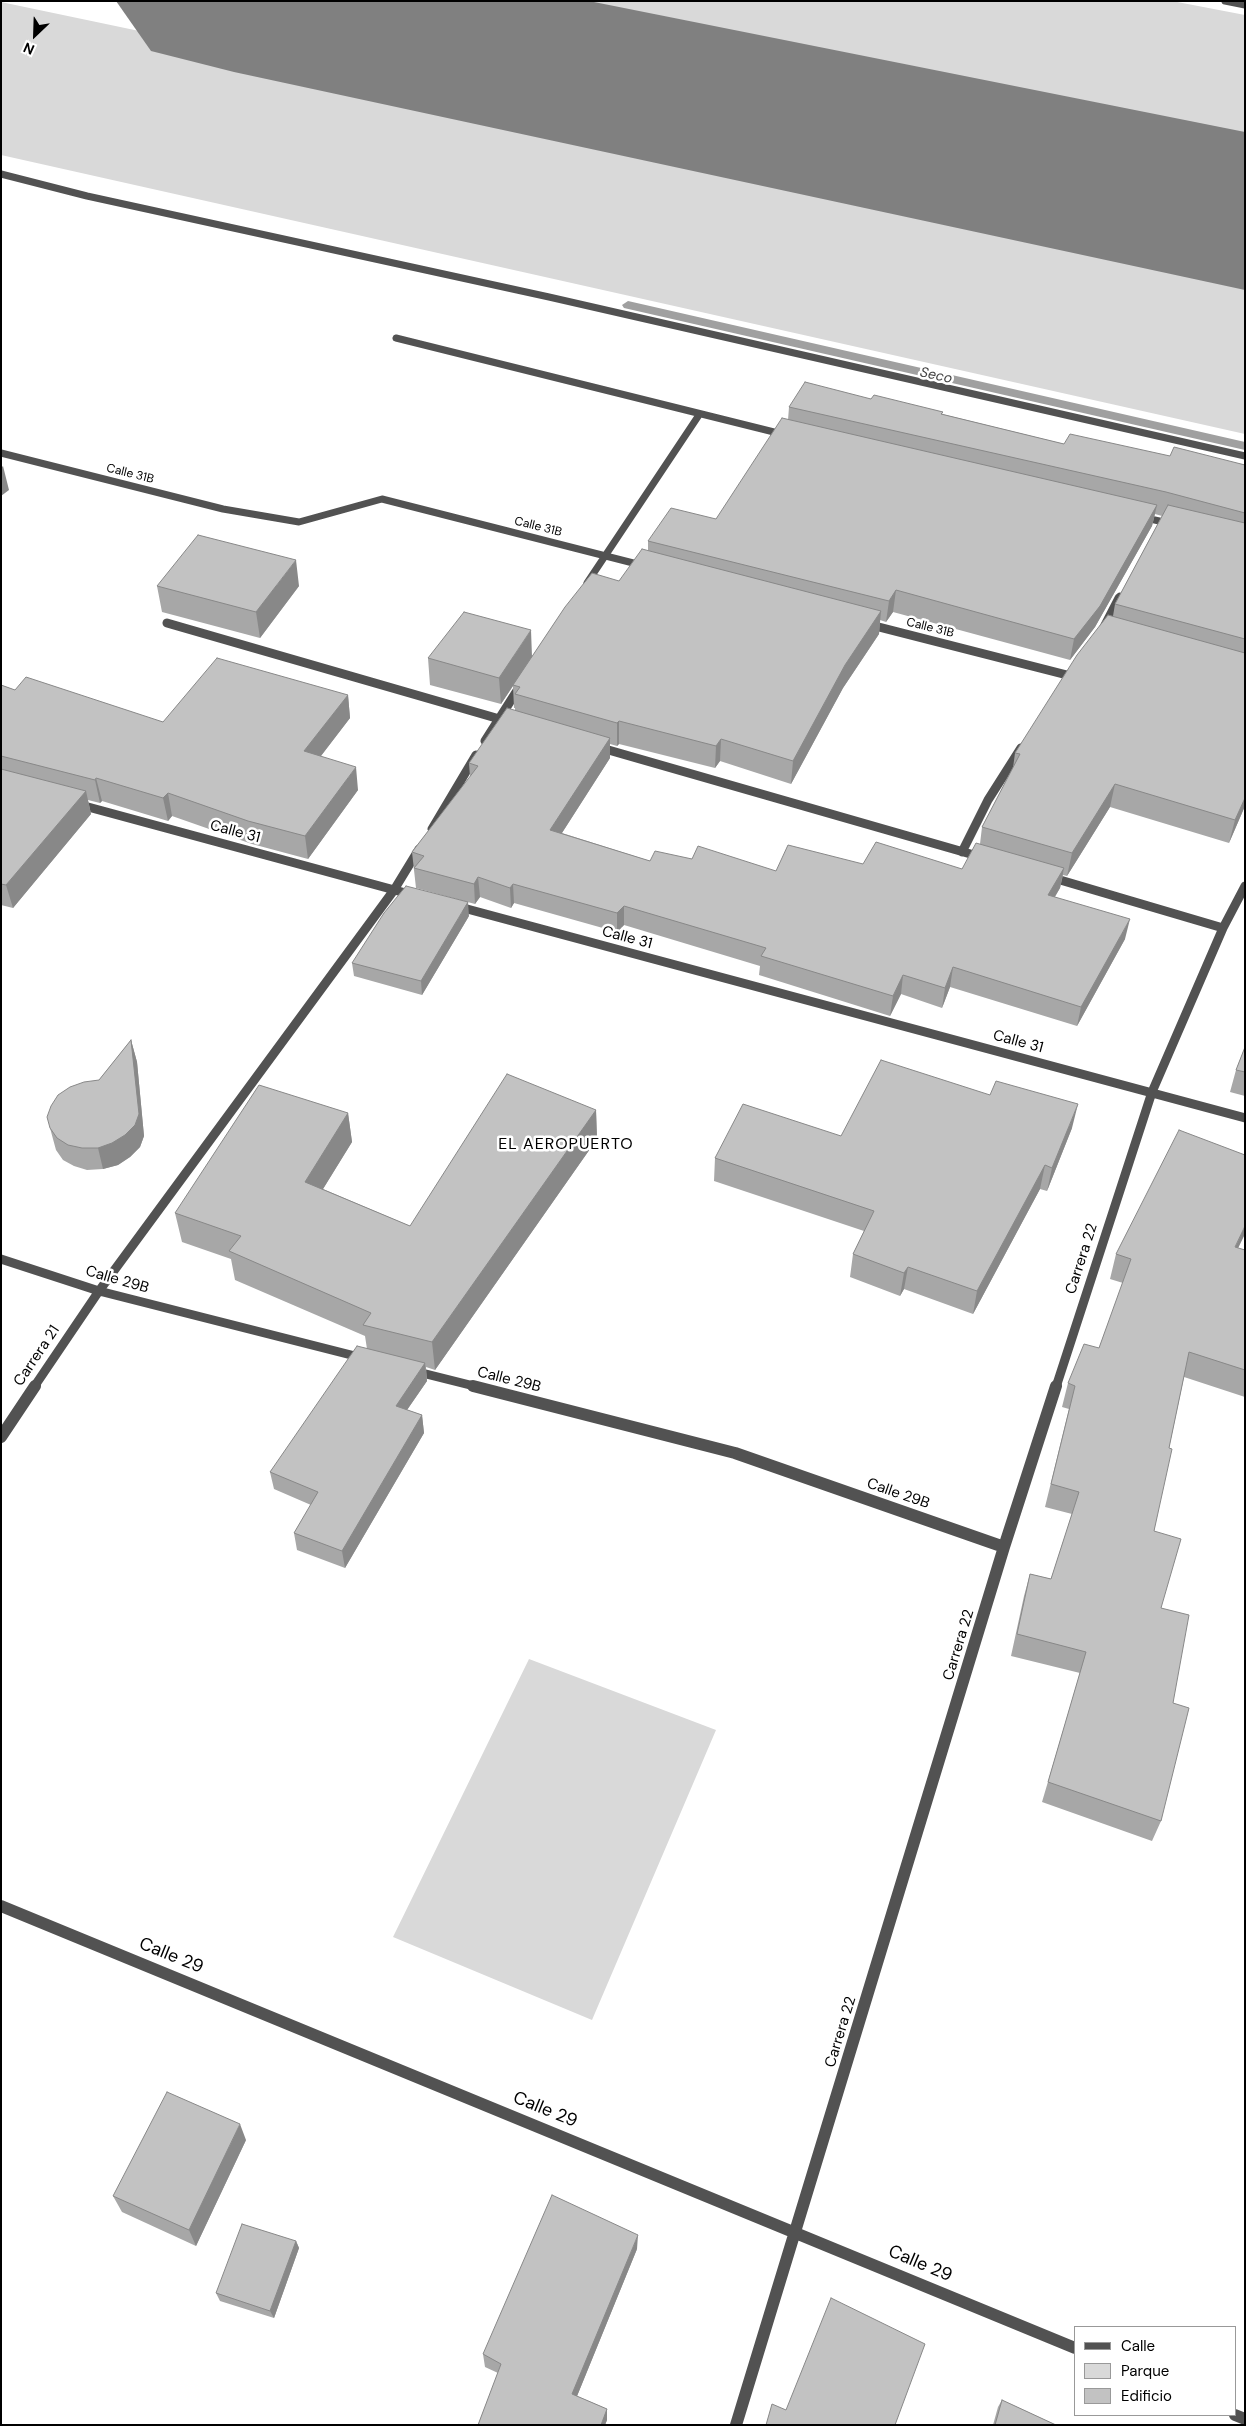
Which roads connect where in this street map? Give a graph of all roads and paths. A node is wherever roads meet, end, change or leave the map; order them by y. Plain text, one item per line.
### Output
1 (1225, 1) edge
2 (1245, 5) edge
3 (1, 174) edge
4 (396, 338) dead end
5 (699, 415) junction
6 (795, 438) edge
7 (1, 453) edge
8 (1245, 456) edge
9 (1132, 514) edge
10 (1161, 521) junction
11 (1180, 526) edge
12 (1156, 530) edge
13 (604, 556) junction
14 (653, 568) edge
15 (583, 588) edge
16 (1124, 589) edge
17 (855, 620) edge
18 (168, 623) dead end
19 (1102, 631) junction
20 (1111, 633) edge
21 (1096, 638) edge
22 (1073, 668) edge
23 (1067, 675) junction
24 (525, 678) edge
25 (1062, 684) edge
26 (498, 719) junction
27 (508, 721) edge
28 (1025, 742) edge
29 (593, 746) edge
30 (68, 802) edge
31 (962, 852) junction
32 (990, 860) edge
33 (1036, 874) edge
34 (1245, 886) edge
35 (394, 890) junction
36 (423, 898) edge
37 (442, 903) edge
38 (1224, 928) junction
39 (1152, 1092) junction
40 (1245, 1118) edge
41 (1, 1259) edge
42 (99, 1291) junction
43 (378, 1362) edge
44 (407, 1370) edge
45 (1, 1437) edge
46 (1004, 1547) junction
47 (1, 1906) edge
48 (796, 2233) junction
49 (1074, 2348) edge
50 (736, 2425) edge

1 - 2 street
3 - 8 street
4 - 5 street
5 - 6 street
5 - 13 street
7 - 13 street, Calle 31B
9 - 10 street
10 - 11 street
10 - 12 street
13 - 14 street, Calle 31B
13 - 15 street
16 - 19 street
17 - 23 street, Calle 31B
18 - 26 street
19 - 20 street
19 - 21 street
22 - 23 street
23 - 25 street
24 - 26 street, Carrera 21
26 - 27 street
26 - 35 street, Carrera 21
28 - 31 street
29 - 31 street
30 - 35 street, Calle 31
31 - 32 street
33 - 38 street
34 - 38 street, Carrera 22
35 - 36 street, Calle 31
35 - 42 street, Carrera 21
37 - 39 street, Calle 31
38 - 39 street, Carrera 22
39 - 40 street, Calle 31
39 - 46 street, Carrera 22
41 - 42 street, Calle 29B
42 - 43 street, Calle 29B
42 - 45 street, Carrera 21
44 - 46 street, Calle 29B
46 - 48 street, Carrera 22
47 - 48 street, Calle 29
48 - 49 street, Calle 29
48 - 50 street, Carrera 22

